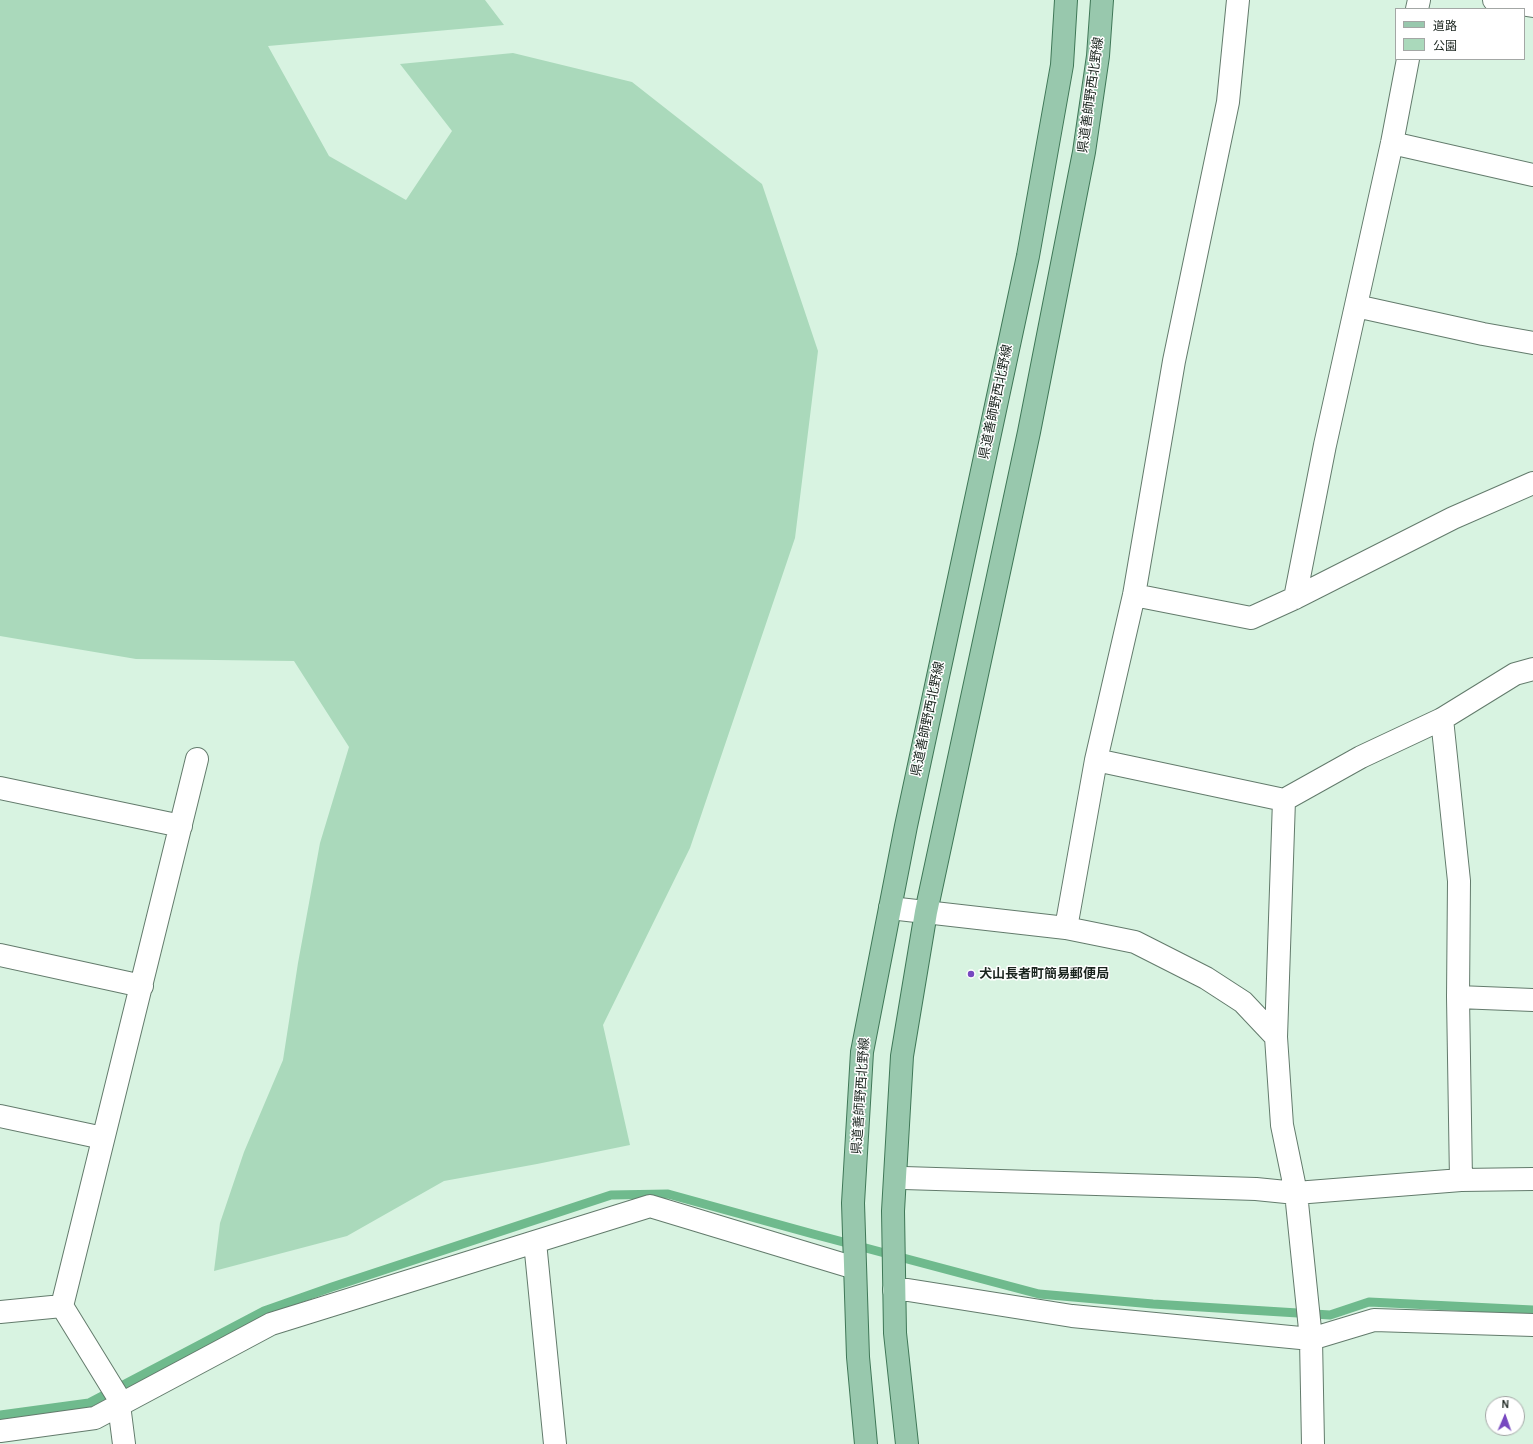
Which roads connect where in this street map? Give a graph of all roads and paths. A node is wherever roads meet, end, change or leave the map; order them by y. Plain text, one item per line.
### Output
1 (1066, 0) edge
2 (1102, 0) edge
3 (1238, 0) edge
4 (1494, 0) edge
5 (1533, 6) edge
6 (1408, 60) edge
7 (1392, 143) junction
8 (1533, 175) edge
9 (1356, 306) junction
10 (1533, 343) edge
11 (1533, 483) edge
12 (1134, 595) junction
13 (1295, 598) junction
14 (1533, 670) edge
15 (1442, 718) junction
16 (197, 759) dead end
17 (1096, 760) junction
18 (0, 788) edge
19 (1284, 800) junction
20 (181, 826) junction
21 (890, 908) junction
22 (926, 912) junction
23 (1066, 928) junction
24 (0, 955) edge
25 (142, 986) junction
26 (1458, 997) junction
27 (1533, 1000) edge
28 (1276, 1037) junction
29 (0, 1116) edge
30 (103, 1138) junction
31 (904, 1178) dead end
32 (1533, 1179) edge
33 (1461, 1180) junction
34 (1296, 1193) junction
35 (536, 1242) junction
36 (855, 1262) junction
37 (894, 1290) junction
38 (62, 1306) junction
39 (0, 1312) edge
40 (1533, 1325) edge
41 (1311, 1338) junction
42 (115, 1394) junction
43 (0, 1432) edge
44 (124, 1444) edge
45 (555, 1444) edge
46 (866, 1444) edge
47 (907, 1444) edge
48 (1313, 1444) edge

1 - 21 main road, 県道善師野西北野線
2 - 22 main road, 県道善師野西北野線
3 - 12 street
4 - 5 street
6 - 7 street
7 - 8 street
7 - 9 street
9 - 10 street
9 - 13 street
11 - 13 street
12 - 13 street
12 - 17 street
14 - 15 street
15 - 19 street
15 - 26 street
16 - 20 street
17 - 19 street
17 - 23 street
18 - 20 street
19 - 28 street
20 - 25 street
21 - 22 street
21 - 36 main road, 県道善師野西北野線
22 - 23 street
22 - 37 main road, 県道善師野西北野線
23 - 28 street
24 - 25 street
25 - 30 street
26 - 27 street
26 - 33 street
28 - 34 street
29 - 30 street
30 - 38 street
31 - 34 street
32 - 33 street
33 - 34 street
34 - 41 street
35 - 36 street
35 - 42 street
35 - 45 street
36 - 46 main road, 県道善師野西北野線
37 - 41 street
37 - 47 main road, 県道善師野西北野線
38 - 39 street
38 - 42 street
40 - 41 street
41 - 48 street
42 - 43 street
42 - 44 street

